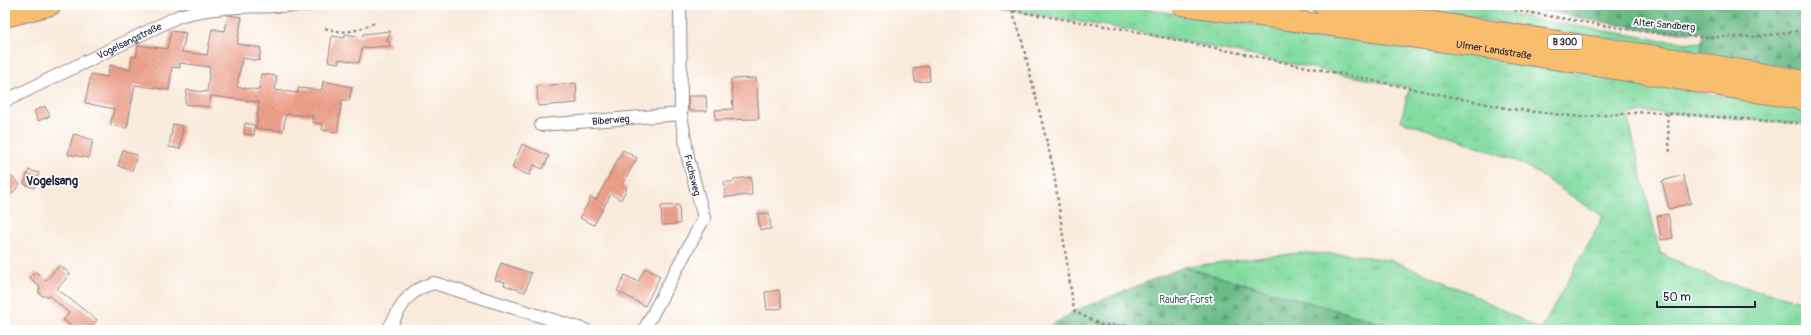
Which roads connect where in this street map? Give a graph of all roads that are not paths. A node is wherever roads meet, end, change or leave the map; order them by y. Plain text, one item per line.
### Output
1 (51, 5) edge
2 (309, 5) edge
3 (680, 5) edge
4 (1182, 5) edge
5 (1323, 5) edge
6 (5, 17) edge
7 (1806, 81) edge
8 (1806, 100) edge
9 (5, 101) edge
10 (682, 114) junction
11 (541, 125) dead end
12 (388, 330) edge
13 (585, 330) edge
14 (644, 330) edge

1 - 6 main road
2 - 9 street, Vogelsangstraße
3 - 10 street, Fuchsweg
4 - 8 main road, Ulmer Landstraße / B 300
5 - 7 main road, Ulmer Landstraße / B 300
10 - 11 street, Biberweg
10 - 14 street, Fuchsweg
12 - 13 street

